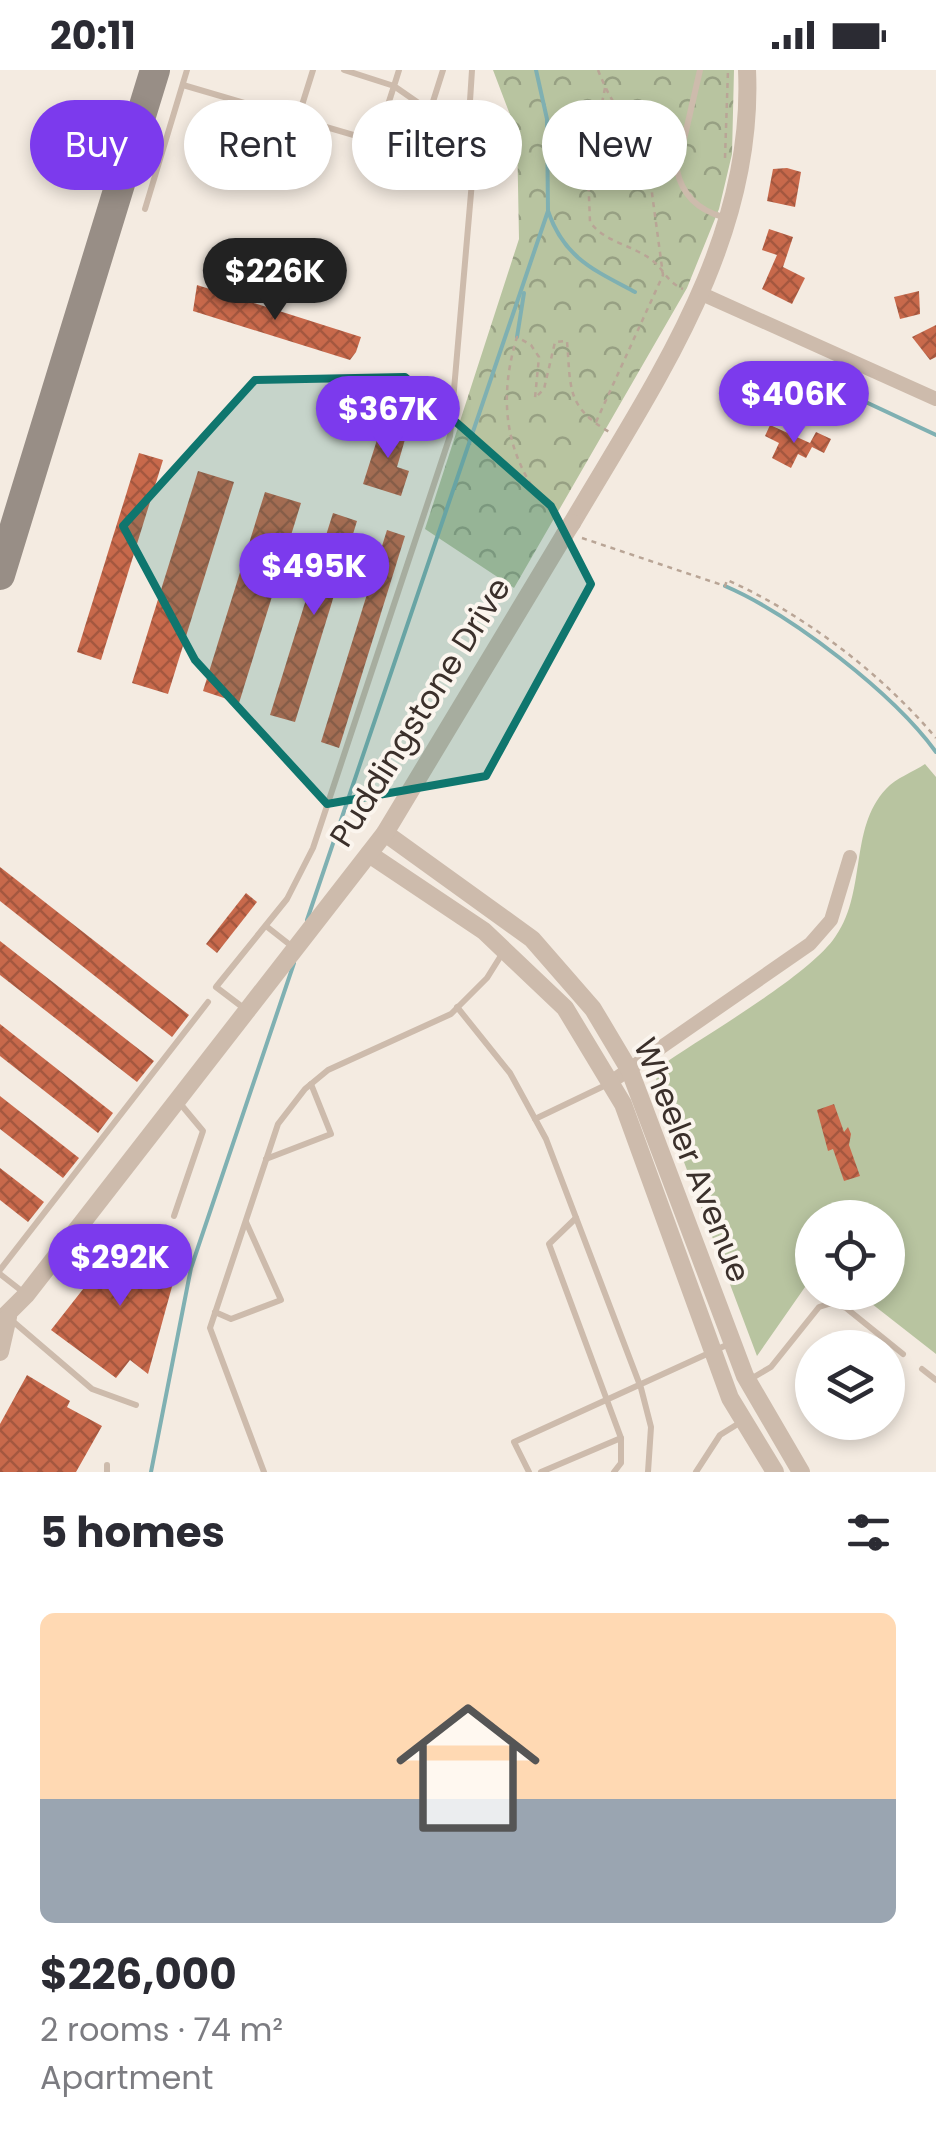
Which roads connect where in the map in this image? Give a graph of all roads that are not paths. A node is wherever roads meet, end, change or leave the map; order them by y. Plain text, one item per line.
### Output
1 (187, 70) edge
2 (312, 70) edge
3 (344, 70) edge
4 (398, 70) edge
5 (443, 70) edge
6 (472, 70) edge
7 (700, 70) edge
8 (747, 70) edge
9 (182, 85) junction
10 (394, 86) junction
11 (230, 100) edge
12 (304, 100) edge
13 (389, 100) edge
14 (414, 100) edge
15 (433, 100) edge
16 (471, 100) edge
17 (471, 190) edge
18 (145, 210) dead end
19 (728, 218) junction
20 (696, 291) junction
21 (936, 399) edge
22 (424, 408) dead end
23 (453, 416) junction
24 (385, 834) junction
25 (369, 854) junction
26 (850, 857) dead end
27 (266, 926) junction
28 (505, 948) junction
29 (295, 949) junction
30 (208, 1002) dead end
31 (458, 1008) junction
32 (247, 1010) junction
33 (630, 1071) junction
34 (611, 1082) junction
35 (311, 1084) junction
36 (177, 1100) junction
37 (536, 1119) junction
38 (266, 1159) junction
39 (174, 1216) dead end
40 (576, 1218) junction
41 (246, 1221) junction
42 (0, 1272) edge
43 (26, 1294) junction
44 (215, 1312) junction
45 (4, 1319) edge
46 (801, 1330) edge
47 (873, 1330) edge
48 (795, 1337) edge
49 (724, 1346) junction
50 (0, 1352) edge
51 (922, 1370) dead end
52 (748, 1380) junction
53 (936, 1380) edge
54 (641, 1388) junction
55 (608, 1403) junction
56 (136, 1406) dead end
57 (743, 1420) junction
58 (621, 1438) junction
59 (264, 1472) edge
60 (528, 1472) edge
61 (541, 1472) edge
62 (614, 1472) edge
63 (648, 1472) edge
64 (696, 1472) edge
65 (775, 1472) edge
66 (801, 1472) edge

1 - 9 lane
2 - 12 lane
3 - 10 lane
4 - 10 lane
5 - 15 lane
6 - 16 lane
7 - 19 lane
8 - 19 street, Puddingstone Drive
9 - 11 lane
9 - 18 lane
10 - 13 lane
10 - 14 lane
17 - 23 lane
19 - 20 street, Puddingstone Drive
20 - 21 street
20 - 24 street, Puddingstone Drive
22 - 23 lane
23 - 27 lane
24 - 25 street, Puddingstone Drive
24 - 33 street, Wheeler Avenue
25 - 28 street, Wheeler Avenue
25 - 29 street, Puddingstone Drive
26 - 33 street
27 - 29 lane
27 - 32 lane
28 - 31 lane
28 - 34 street, Wheeler Avenue
29 - 32 street, Puddingstone Drive
30 - 42 lane
31 - 35 lane
31 - 37 lane
32 - 36 street, Puddingstone Drive
33 - 34 street
33 - 49 street, Wheeler Avenue
34 - 37 lane
34 - 49 street, Wheeler Avenue
35 - 38 lane
35 - 38 lane
36 - 39 lane
36 - 43 street, Puddingstone Drive
37 - 40 lane
38 - 41 lane
40 - 54 lane
40 - 55 lane
41 - 44 lane
41 - 44 lane
42 - 43 lane
43 - 45 street, Puddingstone Drive
44 - 59 lane
45 - 50 street, Puddingstone Drive
45 - 56 lane
46 - 47 lane
48 - 52 lane
49 - 52 street, Wheeler Avenue
49 - 54 lane
49 - 57 street, Wheeler Avenue
51 - 53 lane
52 - 66 street, Wheeler Avenue
54 - 55 lane
54 - 63 lane
55 - 58 lane
55 - 60 lane
57 - 64 lane
57 - 65 street, Wheeler Avenue
58 - 61 lane
58 - 62 lane

